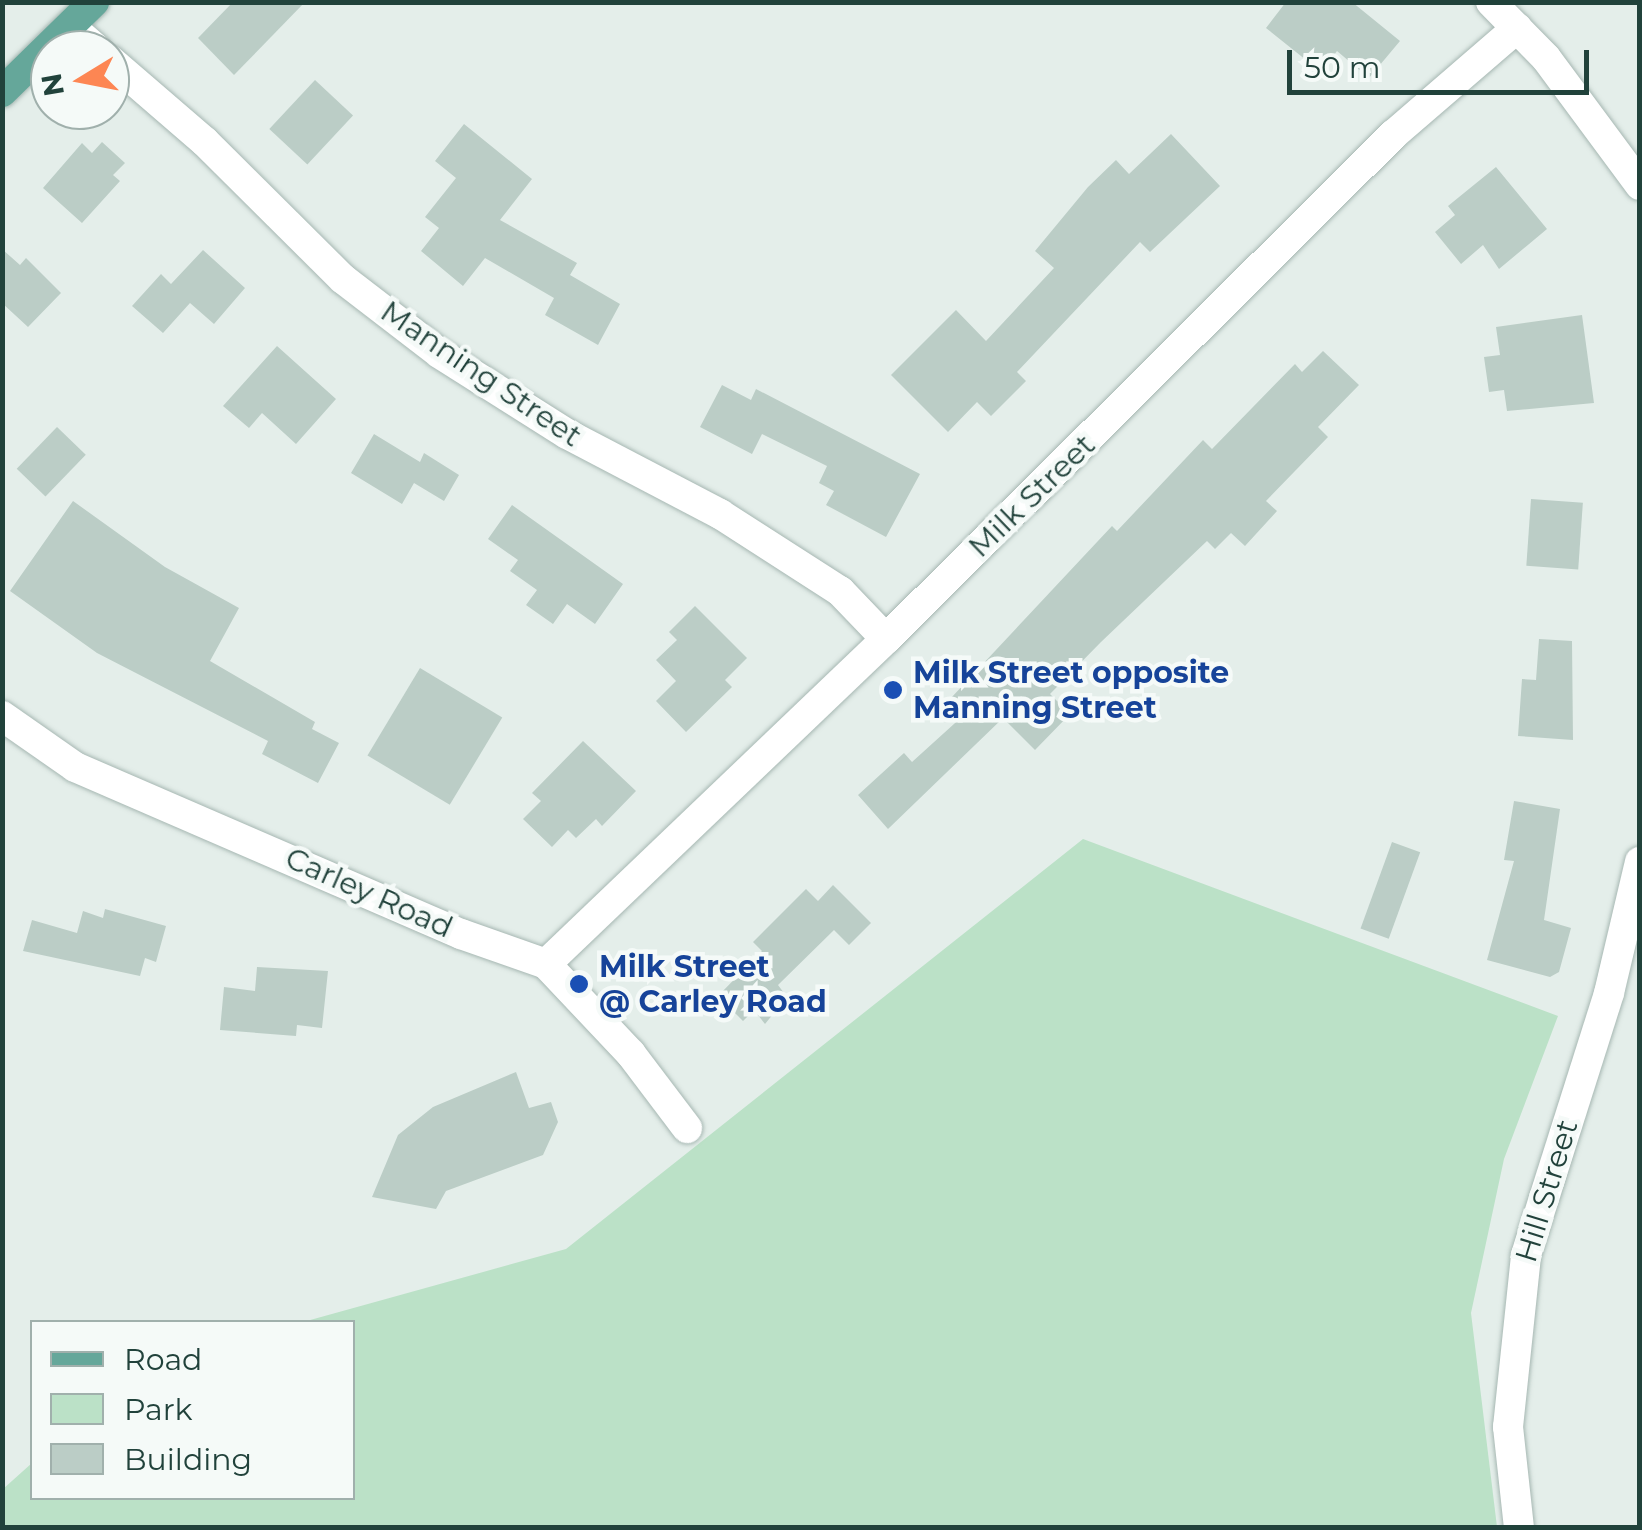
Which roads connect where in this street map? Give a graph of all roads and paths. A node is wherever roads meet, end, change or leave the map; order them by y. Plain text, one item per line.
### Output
1 (94, 2) edge
2 (1492, 2) edge
3 (70, 26) junction
4 (1517, 28) junction
5 (75, 30) edge
6 (130, 77) edge
7 (2, 92) edge
8 (1640, 185) edge
9 (886, 639) junction
10 (2, 716) edge
11 (1640, 862) edge
12 (546, 964) junction
13 (687, 1128) dead end
14 (1519, 1528) edge

1 - 3 main road
2 - 4 street
3 - 5 street
3 - 7 main road
4 - 8 street
4 - 9 street, Milk Street
6 - 9 street, Manning Street
9 - 12 street, Milk Street
10 - 12 street, Carley Road
11 - 14 street, Hill Street
12 - 13 street, Carley Road

